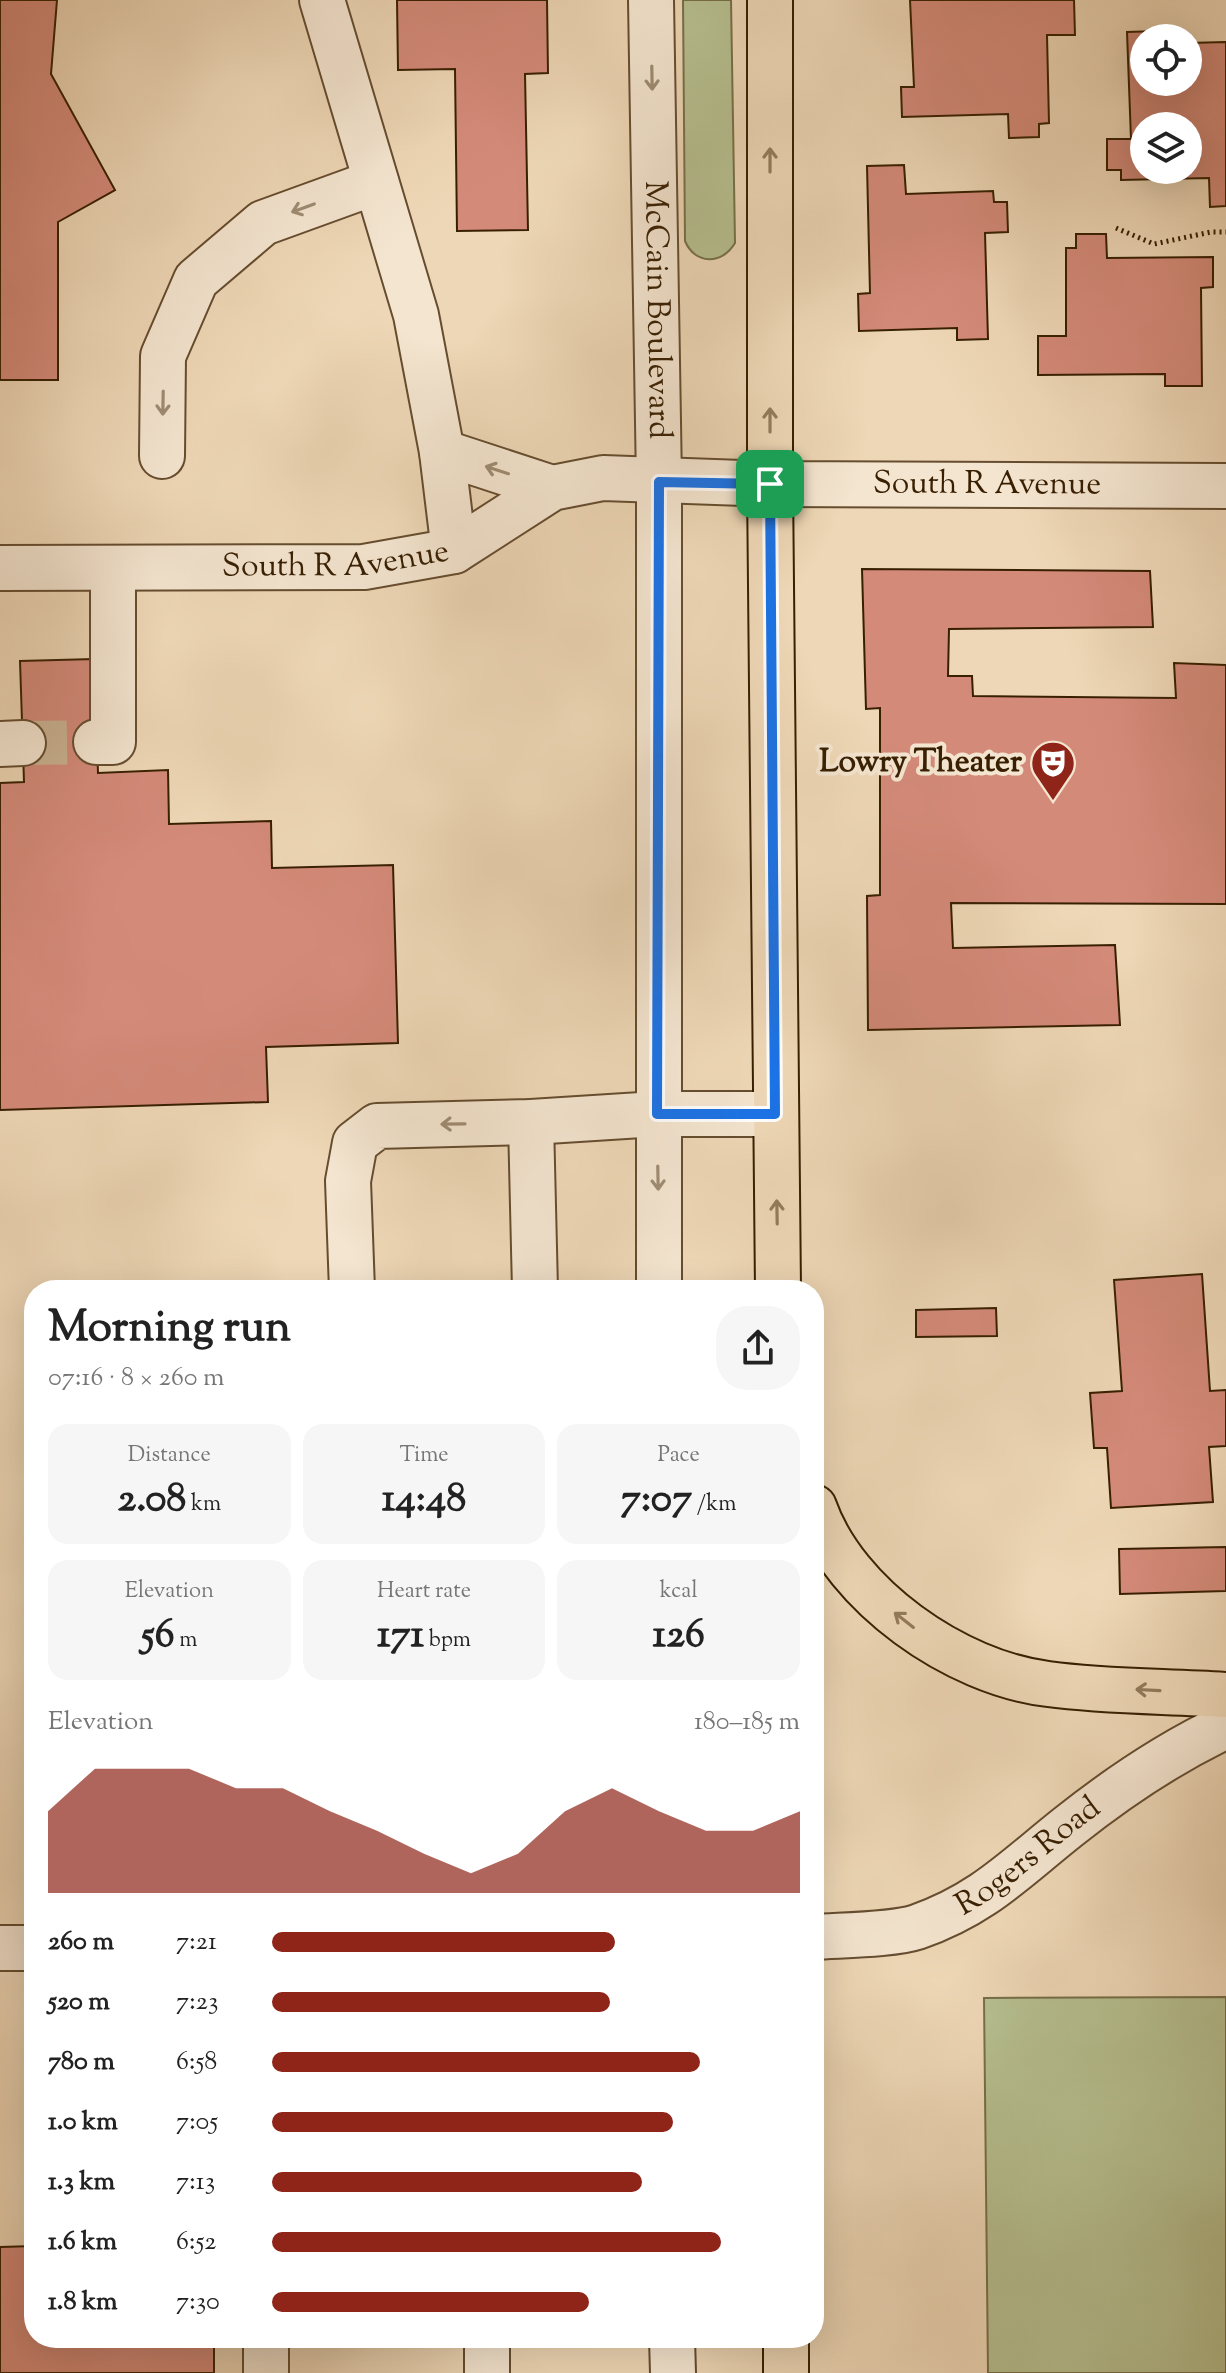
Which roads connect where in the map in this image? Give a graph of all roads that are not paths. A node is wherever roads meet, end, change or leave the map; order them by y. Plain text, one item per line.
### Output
1 (322, 0) edge
2 (651, 0) edge
3 (770, 0) edge
4 (376, 182) junction
5 (442, 452) junction
6 (162, 456) dead end
7 (659, 482) junction
8 (770, 484) junction
9 (1226, 486) edge
10 (552, 488) junction
11 (454, 551) junction
12 (0, 568) edge
13 (113, 568) junction
14 (96, 742) dead end
15 (657, 1114) junction
16 (775, 1114) junction
17 (531, 1122) junction
18 (352, 1280) edge
19 (535, 1280) edge
20 (659, 1280) edge
21 (778, 1280) edge
22 (824, 1534) edge
23 (1226, 1695) edge
24 (1226, 1726) edge
25 (824, 1936) edge
26 (0, 1948) edge
27 (24, 1948) edge
28 (266, 2348) edge
29 (487, 2348) edge
30 (672, 2348) edge
31 (786, 2348) edge
32 (266, 2373) edge
33 (487, 2373) edge
34 (673, 2373) edge
35 (786, 2373) edge

1 - 4 street
2 -> 7 street, McCain Boulevard
8 -> 3 main road
4 - 5 street
4 -> 6 street
10 -> 5 street
5 - 11 street
7 - 8 street, South R Avenue
7 - 10 street, South R Avenue
7 - 15 street, McCain Boulevard
8 - 9 street, South R Avenue
8 - 16 main road
10 - 11 street, South R Avenue
11 - 13 street, South R Avenue
12 - 13 street, South R Avenue
13 - 14 street
15 - 16 street
15 - 17 street
15 -> 20 street, McCain Boulevard
21 -> 16 main road
17 -> 18 street
17 - 19 street
23 -> 22 main road
24 - 25 street, Rogers Road
26 - 27 street
28 - 32 street
29 - 33 street
30 - 34 street
31 - 35 main road

